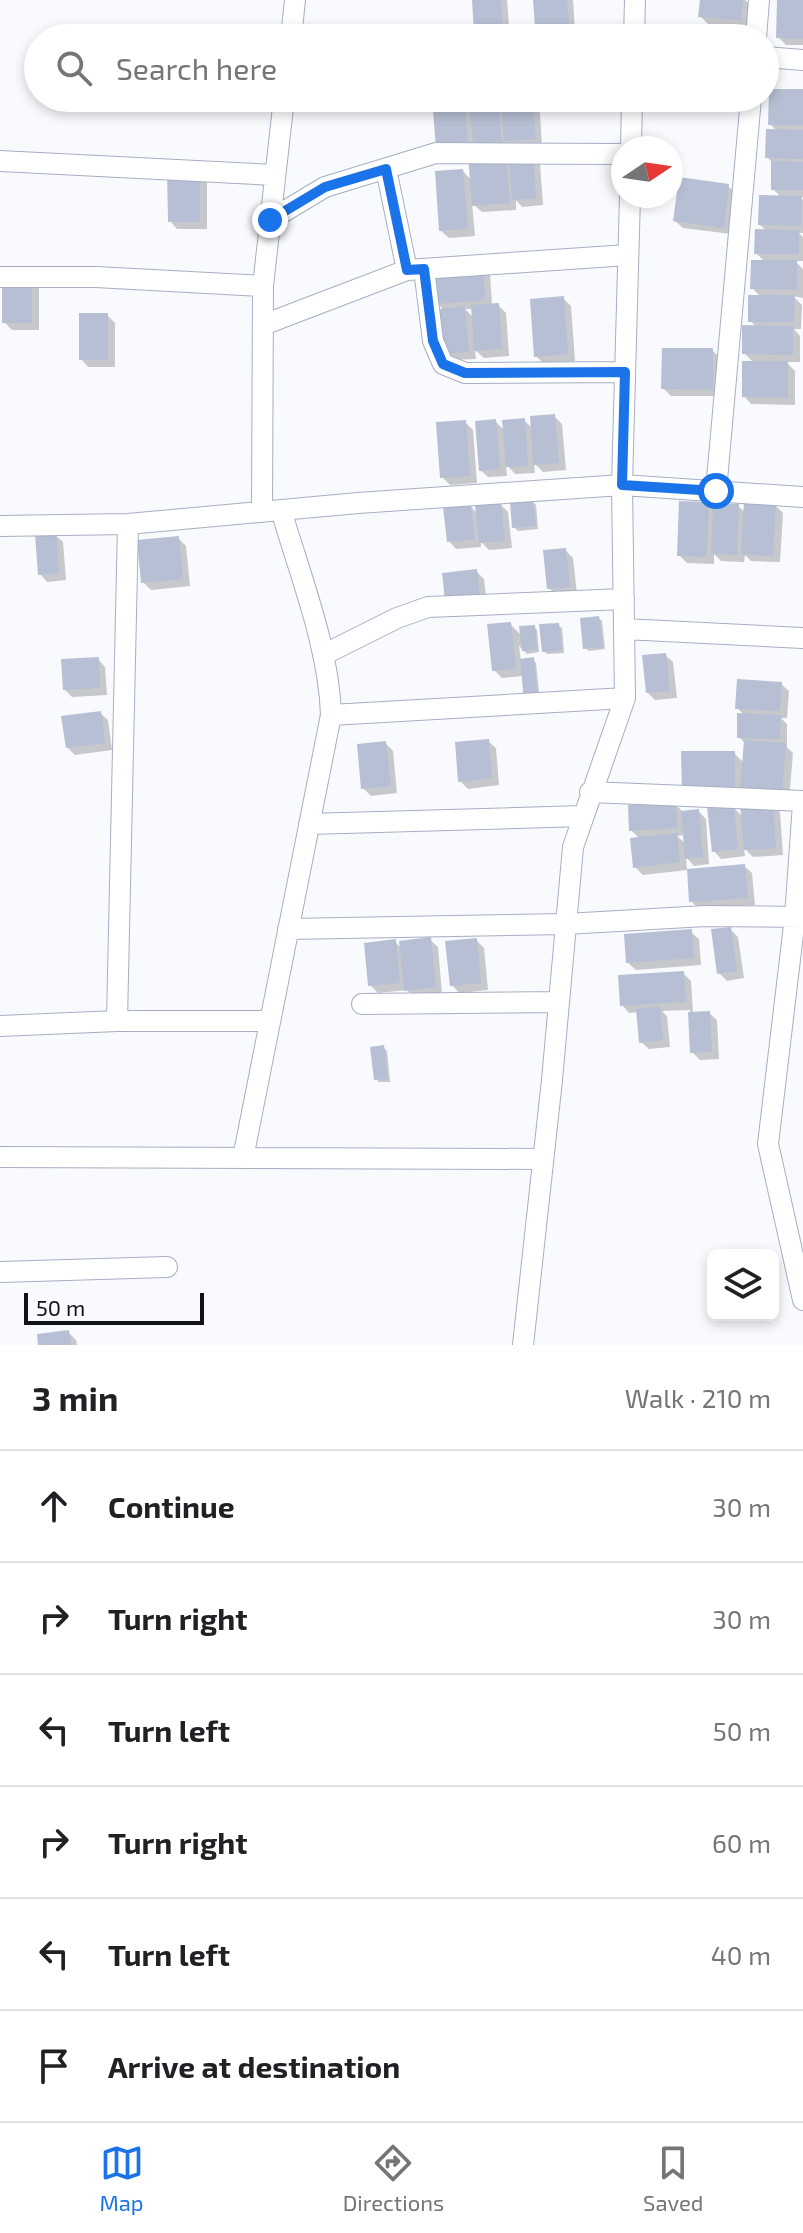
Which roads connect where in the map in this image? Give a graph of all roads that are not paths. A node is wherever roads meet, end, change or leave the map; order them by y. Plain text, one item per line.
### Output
1 (283, 0) edge
2 (295, 0) edge
3 (635, 0) edge
4 (759, 0) edge
5 (292, 24) edge
6 (634, 24) edge
7 (757, 24) edge
8 (779, 58) edge
9 (803, 60) edge
10 (282, 112) edge
11 (632, 112) edge
12 (750, 112) edge
13 (631, 136) edge
14 (611, 154) edge
15 (0, 161) edge
16 (386, 169) junction
17 (275, 175) junction
18 (630, 208) edge
19 (270, 220) junction
20 (628, 255) junction
21 (416, 270) junction
22 (0, 277) edge
23 (263, 286) junction
24 (263, 325) junction
25 (625, 372) junction
26 (622, 485) junction
27 (716, 491) junction
28 (803, 497) edge
29 (271, 511) junction
30 (128, 524) junction
31 (0, 526) edge
32 (624, 599) junction
33 (624, 629) junction
34 (803, 638) edge
35 (323, 655) junction
36 (625, 698) junction
37 (331, 715) junction
38 (590, 792) junction
39 (803, 802) edge
40 (583, 816) junction
41 (309, 824) junction
42 (799, 917) edge
43 (566, 924) junction
44 (288, 929) junction
45 (559, 1002) junction
46 (362, 1004) dead end
47 (117, 1021) junction
48 (270, 1021) junction
49 (0, 1026) edge
50 (0, 1157) edge
51 (243, 1158) junction
52 (543, 1159) junction
53 (167, 1267) dead end
54 (0, 1272) edge
55 (803, 1300) edge
56 (523, 1345) edge

1 - 2 street
2 - 5 street
3 - 6 street
4 - 7 street
8 - 9 street
10 - 17 street
11 - 13 street
12 - 27 street
14 - 16 street
15 - 17 street
16 - 19 street
16 - 21 street
17 - 19 street
18 - 20 street
19 - 23 street
20 - 21 street
20 - 25 street
21 - 24 street
21 - 25 street
22 - 23 street
23 - 24 street
24 - 29 street
25 - 26 street
26 - 27 street
26 - 29 street
26 - 32 street
27 - 28 street
29 - 30 street
29 - 35 street
30 - 31 street
30 - 47 street
32 - 33 street
32 - 35 street
33 - 34 street
33 - 36 street
35 - 37 street
36 - 37 street
36 - 38 street
37 - 41 street
38 - 39 street
38 - 40 street
39 - 42 street
40 - 41 street
40 - 43 street
41 - 44 street
42 - 43 street
42 - 55 street
43 - 44 street
43 - 45 street
44 - 48 street
45 - 46 street
45 - 52 street
47 - 48 street
47 - 49 street
48 - 51 street
50 - 51 street
51 - 52 street
52 - 56 street
53 - 54 street

